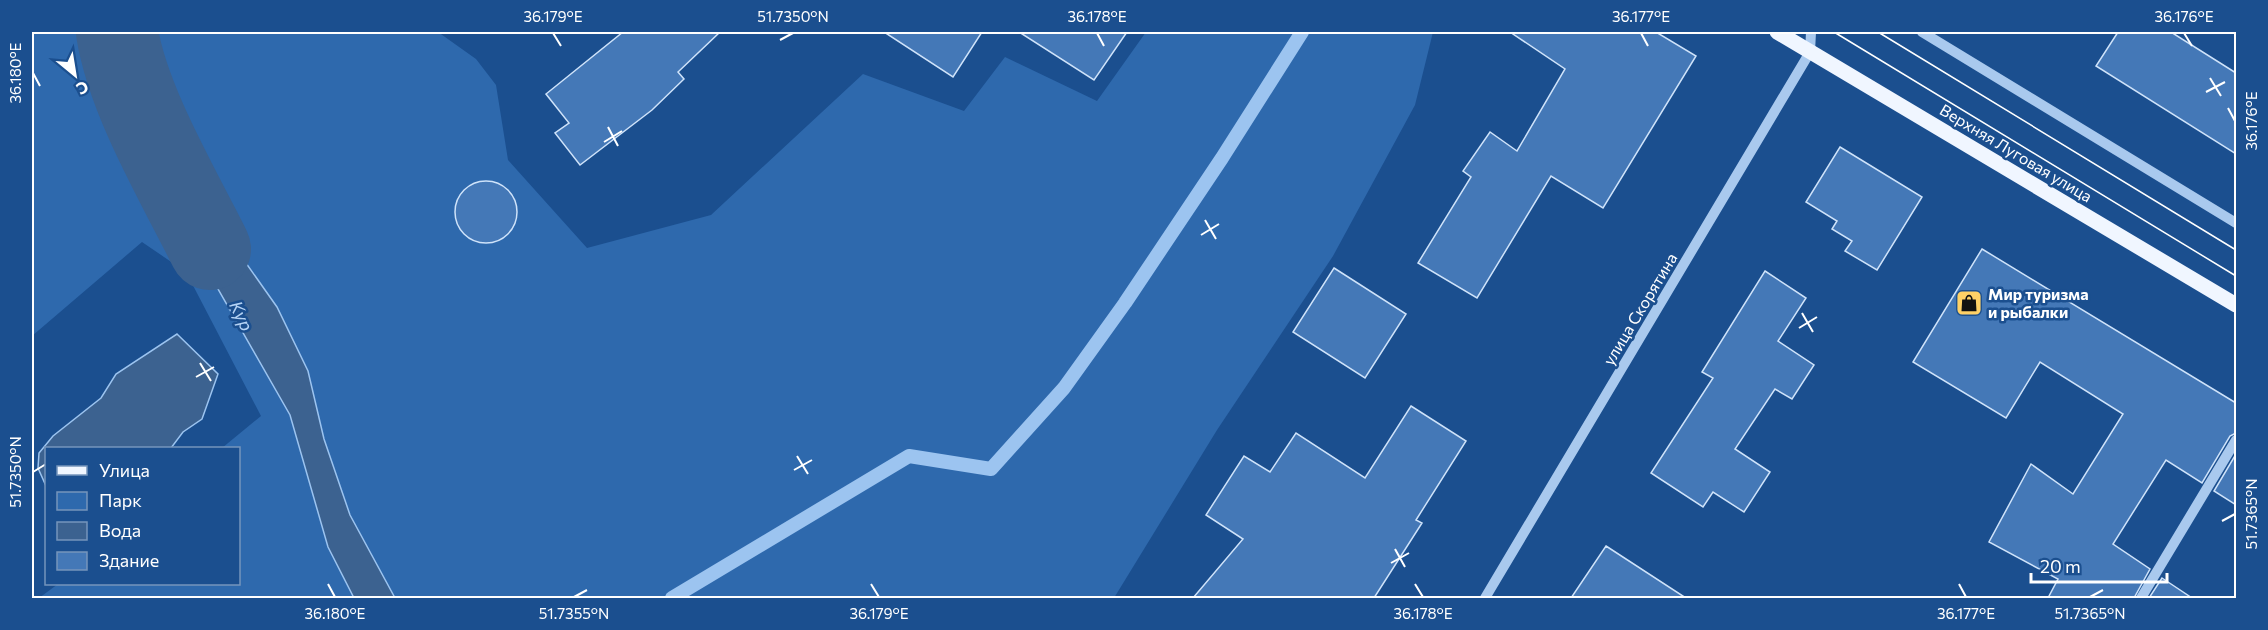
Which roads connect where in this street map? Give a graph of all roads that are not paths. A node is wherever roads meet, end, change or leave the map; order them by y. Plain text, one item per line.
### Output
1 (1777, 32) edge
2 (1811, 32) edge
3 (1922, 32) edge
4 (1810, 52) junction
5 (2236, 223) edge
6 (2236, 305) edge
7 (2236, 440) edge
8 (1485, 598) edge
9 (2142, 598) edge

1 - 4 main road, Верхняя Луговая улица
2 - 4 street, улица Скорятина
3 - 5 street
4 - 6 main road, Верхняя Луговая улица
4 - 8 street, улица Скорятина
7 - 9 street

